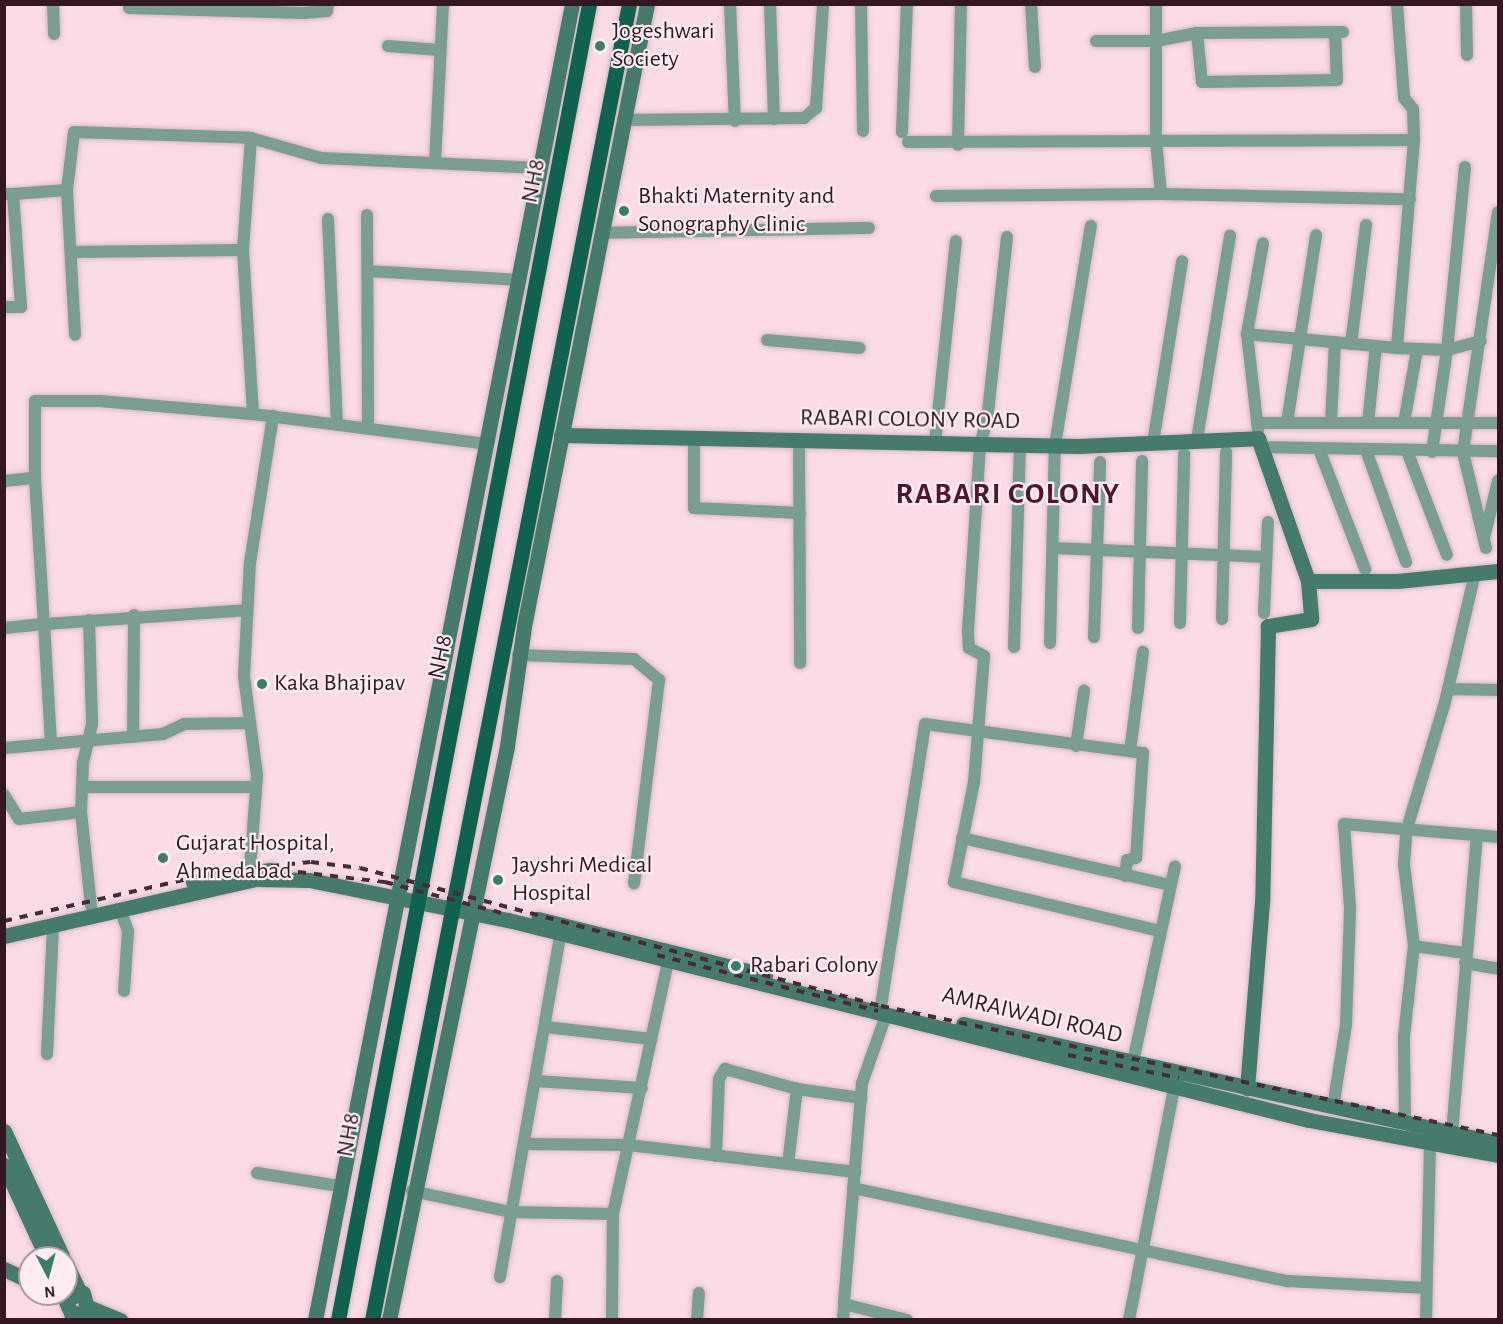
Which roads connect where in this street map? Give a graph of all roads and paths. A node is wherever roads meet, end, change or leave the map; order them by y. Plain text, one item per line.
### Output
1 (53, 4) edge
2 (328, 4) edge
3 (443, 4) edge
4 (572, 4) edge
5 (589, 4) edge
6 (628, 4) edge
7 (647, 4) edge
8 (730, 4) edge
9 (770, 4) edge
10 (823, 4) edge
11 (861, 4) edge
12 (907, 4) edge
13 (961, 4) edge
14 (1031, 4) edge
15 (1156, 4) edge
16 (1397, 4) edge
17 (1467, 4) edge
18 (129, 8) dead end
19 (1197, 33) junction
20 (54, 34) dead end
21 (1096, 41) dead end
22 (1156, 41) junction
23 (388, 46) dead end
24 (439, 50) junction
25 (1467, 55) dead end
26 (1035, 67) dead end
27 (774, 119) junction
28 (624, 120) junction
29 (735, 121) junction
30 (863, 131) dead end
31 (251, 138) junction
32 (1414, 140) junction
33 (1156, 141) junction
34 (958, 146) junction
35 (435, 162) junction
36 (1465, 167) dead end
37 (542, 168) junction
38 (67, 190) junction
39 (9, 194) edge
40 (1161, 194) junction
41 (936, 196) dead end
42 (1410, 199) junction
43 (1498, 213) edge
44 (367, 215) dead end
45 (328, 219) dead end
46 (1366, 225) dead end
47 (1091, 226) dead end
48 (869, 228) dead end
49 (602, 233) junction
50 (1316, 235) dead end
51 (1230, 236) dead end
52 (1007, 237) dead end
53 (956, 241) dead end
54 (1263, 243) dead end
55 (243, 250) junction
56 (72, 252) junction
57 (1182, 261) dead end
58 (369, 271) junction
59 (520, 280) junction
60 (4, 308) edge
61 (1247, 334) junction
62 (75, 335) dead end
63 (1304, 339) junction
64 (767, 340) dead end
65 (1481, 341) junction
66 (1335, 342) junction
67 (1352, 344) junction
68 (1376, 346) junction
69 (860, 348) dead end
70 (1397, 348) junction
71 (1417, 349) junction
72 (1447, 350) junction
73 (253, 414) junction
74 (273, 416) junction
75 (1467, 420) junction
76 (1287, 423) junction
77 (1331, 423) junction
78 (1368, 423) junction
79 (1404, 423) junction
80 (1436, 423) junction
81 (1498, 423) edge
82 (337, 425) junction
83 (368, 428) junction
84 (561, 435) junction
85 (1259, 436) junction
86 (694, 437) junction
87 (799, 440) junction
88 (1197, 440) junction
89 (935, 443) junction
90 (1153, 443) junction
91 (488, 444) junction
92 (1020, 444) junction
93 (980, 445) junction
94 (1056, 445) junction
95 (1319, 449) junction
96 (1366, 450) junction
97 (1407, 451) junction
98 (1498, 451) edge
99 (1226, 452) dead end
100 (1432, 452) junction
101 (1463, 452) junction
102 (1184, 454) dead end
103 (1142, 461) dead end
104 (1100, 462) dead end
105 (35, 478) junction
106 (4, 481) edge
107 (1498, 481) edge
108 (800, 513) junction
109 (1268, 522) dead end
110 (1485, 535) junction
111 (1053, 548) junction
112 (1486, 548) dead end
113 (1097, 552) junction
114 (1140, 554) junction
115 (1182, 555) junction
116 (1447, 555) dead end
117 (1223, 556) junction
118 (1266, 557) junction
119 (1406, 562) dead end
120 (1365, 569) dead end
121 (1498, 571) edge
122 (1475, 573) junction
123 (1308, 581) junction
124 (248, 610) junction
125 (1264, 613) dead end
126 (134, 615) junction
127 (1222, 619) dead end
128 (89, 620) junction
129 (1180, 623) dead end
130 (44, 624) junction
131 (4, 627) edge
132 (1138, 628) dead end
133 (1094, 637) dead end
134 (1050, 642) dead end
135 (1014, 647) dead end
136 (1143, 652) dead end
137 (518, 655) junction
138 (800, 663) dead end
139 (1448, 689) junction
140 (1498, 690) edge
141 (1084, 691) dead end
142 (249, 723) junction
143 (974, 731) junction
144 (133, 737) junction
145 (86, 742) junction
146 (51, 744) junction
147 (1076, 746) junction
148 (4, 748) edge
149 (1130, 751) junction
150 (82, 787) junction
151 (256, 787) junction
152 (4, 795) edge
153 (81, 812) junction
154 (1406, 832) junction
155 (1478, 836) junction
156 (1498, 837) edge
157 (962, 838) junction
158 (1175, 866) dead end
159 (250, 869) junction
160 (1125, 876) junction
161 (634, 883) dead end
162 (1171, 885) junction
163 (397, 891) junction
164 (416, 895) junction
165 (456, 903) junction
166 (91, 906) junction
167 (473, 907) junction
168 (120, 909) junction
169 (53, 925) junction
170 (4, 926) edge
171 (559, 930) junction
172 (1159, 932) junction
173 (4, 936) edge
174 (1414, 946) junction
175 (1465, 958) junction
176 (668, 961) junction
177 (1498, 969) edge
178 (124, 991) dead end
179 (884, 1010) junction
180 (546, 1027) junction
181 (651, 1039) junction
182 (47, 1054) dead end
183 (1132, 1062) junction
184 (1175, 1080) junction
185 (536, 1081) junction
186 (642, 1088) junction
187 (1247, 1088) junction
188 (797, 1089) junction
189 (861, 1098) junction
190 (1333, 1107) junction
191 (1405, 1123) junction
192 (4, 1131) edge
193 (1452, 1133) junction
194 (1430, 1141) junction
195 (1498, 1143) edge
196 (524, 1144) junction
197 (628, 1145) junction
198 (1498, 1155) edge
199 (716, 1156) junction
200 (788, 1164) junction
201 (4, 1165) edge
202 (855, 1172) junction
203 (257, 1173) dead end
204 (339, 1186) junction
205 (854, 1188) junction
206 (412, 1191) junction
207 (511, 1212) junction
208 (613, 1214) junction
209 (41, 1246) edge
210 (57, 1246) edge
211 (1142, 1251) junction
212 (4, 1269) edge
213 (18, 1275) edge
214 (500, 1277) dead end
215 (557, 1281) dead end
216 (1426, 1288) junction
217 (699, 1293) dead end
218 (844, 1304) junction
219 (82, 1315) edge
220 (121, 1320) edge
221 (315, 1320) edge
222 (338, 1320) edge
223 (372, 1320) edge
224 (389, 1320) edge
225 (555, 1320) edge
226 (612, 1320) edge
227 (697, 1320) edge
228 (843, 1320) edge
229 (907, 1320) edge
230 (1129, 1320) edge
231 (1426, 1320) edge

1 - 20 street
2 - 18 street
3 - 24 street
4 - 37 street
5 - 164 main road, NH8
6 - 165 main road
7 - 28 street
8 - 29 street
9 - 27 street
10 - 27 street
11 - 30 street
12 - 34 street
13 - 34 street
14 - 26 street
15 - 22 street
16 - 32 street
17 - 25 street
19 - 19 street
19 - 22 street
21 - 22 street
22 - 33 street
23 - 24 street
24 - 35 street
27 - 29 street
28 - 29 street
28 - 49 street
31 - 35 street
31 - 38 street
31 - 55 street
32 - 33 street
32 - 42 street
33 - 34 street
33 - 40 street
35 - 37 street
36 - 72 street
37 - 59 street
38 - 39 street
38 - 56 street
39 - 60 street
40 - 41 street
40 - 42 street
42 - 70 street
43 - 65 street
44 - 58 street
45 - 82 street
46 - 67 street
47 - 94 street
48 - 49 street
49 - 84 street
50 - 63 street
51 - 88 street
52 - 93 street
53 - 89 street
54 - 61 street
55 - 56 street
55 - 73 street
56 - 62 street
57 - 90 street
58 - 59 street
58 - 83 street
59 - 91 street
61 - 63 street
61 - 85 street
63 - 66 street
63 - 76 street
64 - 69 street
65 - 72 street
65 - 75 street
66 - 67 street
66 - 77 street
67 - 68 street
68 - 70 street
68 - 78 street
70 - 71 street
71 - 72 street
71 - 79 street
72 - 80 street
73 - 74 street
73 - 105 street
74 - 82 street
74 - 124 street
75 - 80 street
75 - 81 street
75 - 101 street
76 - 77 street
76 - 85 street
77 - 78 street
78 - 79 street
79 - 80 street
80 - 100 street
82 - 83 street
83 - 91 street
84 - 86 street, RABARI COLONY ROAD
84 - 137 street
85 - 88 street, RABARI COLONY ROAD
85 - 95 street
85 - 123 street
86 - 87 street, RABARI COLONY ROAD
86 - 108 street
87 - 89 street, RABARI COLONY ROAD
87 - 108 street
88 - 90 street, RABARI COLONY ROAD
89 - 93 street, RABARI COLONY ROAD
90 - 94 street, RABARI COLONY ROAD
91 - 163 street
92 - 93 street, RABARI COLONY ROAD
92 - 94 street, RABARI COLONY ROAD
92 - 135 street
93 - 143 street
94 - 111 street
95 - 96 street
95 - 120 street
96 - 97 street
96 - 119 street
97 - 100 street
97 - 116 street
98 - 101 street
99 - 117 street
100 - 101 street
101 - 110 street
102 - 115 street
103 - 114 street
104 - 113 street
105 - 106 street
105 - 130 street
107 - 110 street
108 - 138 street
109 - 118 street
110 - 112 street
111 - 113 street
111 - 134 street
113 - 114 street
113 - 133 street
114 - 115 street
114 - 132 street
115 - 117 street
115 - 129 street
117 - 118 street
117 - 127 street
118 - 125 street
121 - 122 street
122 - 123 street
122 - 139 street
123 - 187 street
124 - 126 street
124 - 142 street
126 - 128 street
126 - 144 street
128 - 130 street
128 - 145 street
130 - 131 street
130 - 146 street
136 - 149 street
137 - 161 street
137 - 167 street
139 - 140 street
139 - 154 street
141 - 147 street
142 - 144 street
142 - 151 street
143 - 147 street
143 - 157 street
143 - 179 street
144 - 145 street
145 - 146 street
145 - 150 street
146 - 148 street
147 - 149 street
149 - 160 street
150 - 151 street
150 - 153 street
151 - 159 street
152 - 153 street
153 - 166 street
154 - 155 street
154 - 174 street
154 - 190 street
155 - 156 street
155 - 175 street
157 - 160 street
157 - 172 street
158 - 162 street
159 - 163 street
159 - 166 street
160 - 162 street
162 - 172 street
163 - 164 street
163 - 168 street
163 - 204 street
164 - 165 street
164 - 222 main road, NH8
165 - 167 street
165 - 223 main road
166 - 170 street
167 - 171 street
167 - 206 street
168 - 169 street
168 - 178 street
169 - 173 street
169 - 182 street
171 - 176 street
171 - 179 street, AMRAIWADI ROAD
171 - 180 street
172 - 183 street
174 - 175 street
174 - 191 street
175 - 177 street
175 - 193 street
176 - 179 street
176 - 181 street
179 - 183 street, AMRAIWADI ROAD
179 - 184 street
179 - 189 street
180 - 181 street
180 - 185 street
181 - 186 street
183 - 184 street, AMRAIWADI ROAD
184 - 187 street, AMRAIWADI ROAD
184 - 194 street
184 - 211 street
185 - 186 street
185 - 196 street
186 - 197 street
187 - 190 street, AMRAIWADI ROAD
188 - 189 street
188 - 199 street
188 - 200 street
189 - 202 street
190 - 191 street, AMRAIWADI ROAD
191 - 193 street, AMRAIWADI ROAD
192 - 210 street
193 - 195 street, AMRAIWADI ROAD
194 - 198 street
194 - 216 street
196 - 197 street
196 - 207 street
197 - 199 street
197 - 208 street
199 - 200 street
200 - 202 street
201 - 209 street
202 - 205 street
203 - 204 street
204 - 221 street
205 - 211 street
205 - 218 street
206 - 207 street
206 - 224 street
207 - 208 street
207 - 214 street
208 - 226 street
211 - 216 street
211 - 230 street
212 - 213 street
215 - 225 street
216 - 231 street
217 - 227 street
218 - 228 street
218 - 229 street
219 - 220 street

